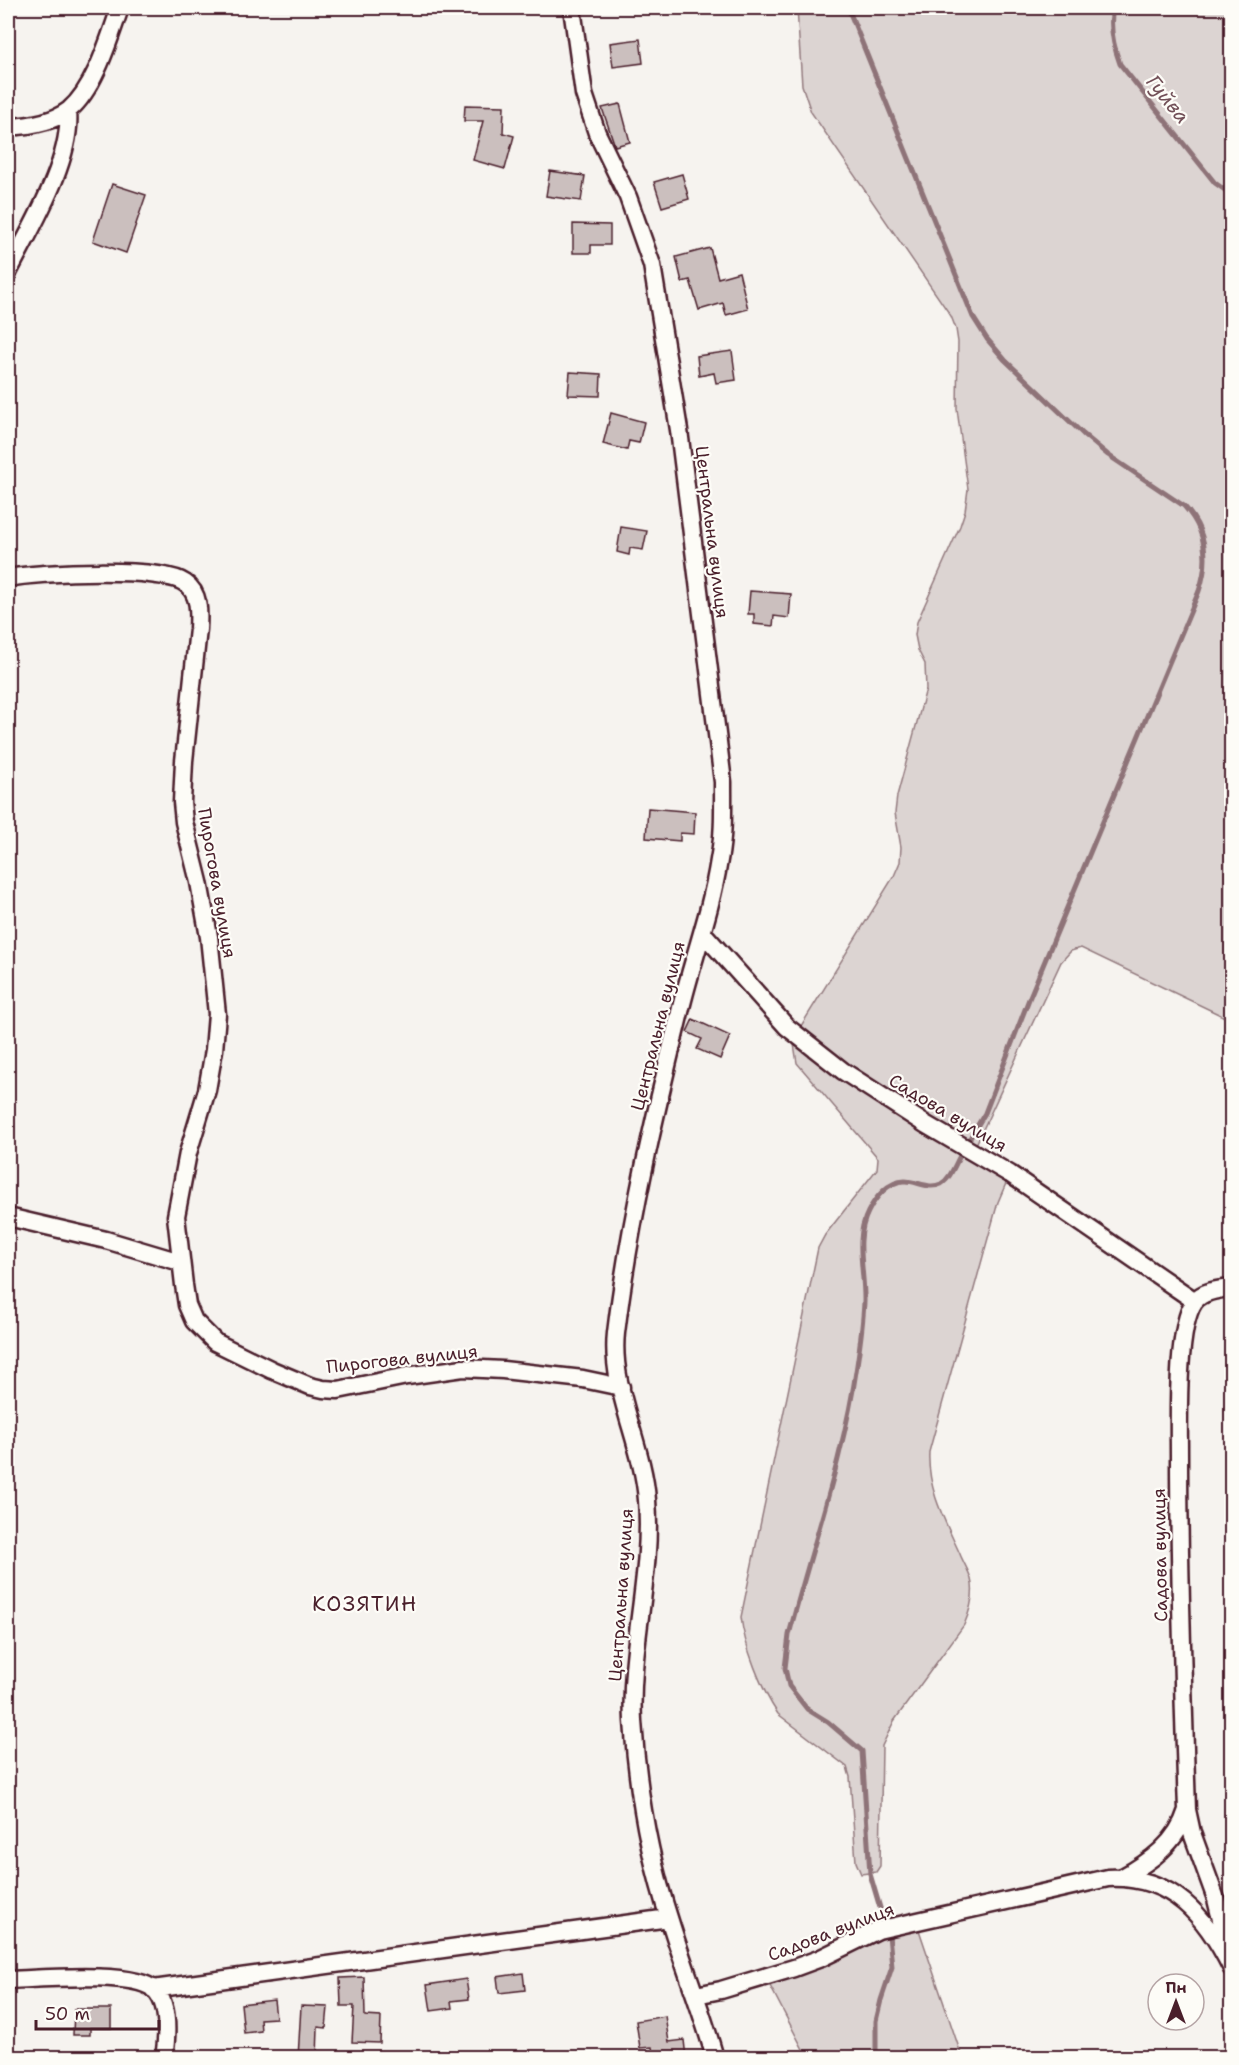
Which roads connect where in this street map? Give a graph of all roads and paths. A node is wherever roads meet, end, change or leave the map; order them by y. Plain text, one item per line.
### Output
1 (120, 8) edge
2 (572, 8) edge
3 (68, 111) junction
4 (8, 127) edge
5 (8, 273) edge
6 (8, 578) edge
7 (703, 933) junction
8 (8, 1216) edge
9 (180, 1262) junction
10 (1232, 1288) edge
11 (1195, 1301) junction
12 (621, 1387) junction
13 (1187, 1810) junction
14 (1121, 1878) junction
15 (669, 1918) junction
16 (1232, 1960) edge
17 (1232, 1969) edge
18 (8, 1980) edge
19 (153, 1989) junction
20 (696, 1995) junction
21 (164, 2058) edge
22 (715, 2058) edge

1 - 3 street
2 - 7 street, Центральна вулиця
3 - 4 street
3 - 5 street
6 - 9 street, Пирогова вулиця
7 - 11 street, Садова вулиця
7 - 12 street, Центральна вулиця
8 - 9 street
9 - 12 street, Пирогова вулиця
10 - 11 street
11 - 13 street, Садова вулиця
12 - 15 street, Центральна вулиця
13 - 14 street, Садова вулиця
13 - 16 street, Садова вулиця
14 - 17 street, Садова вулиця
14 - 20 street, Садова вулиця
15 - 19 street
15 - 20 street, Центральна вулиця
18 - 19 street
19 - 21 street
20 - 22 street, Центральна вулиця

